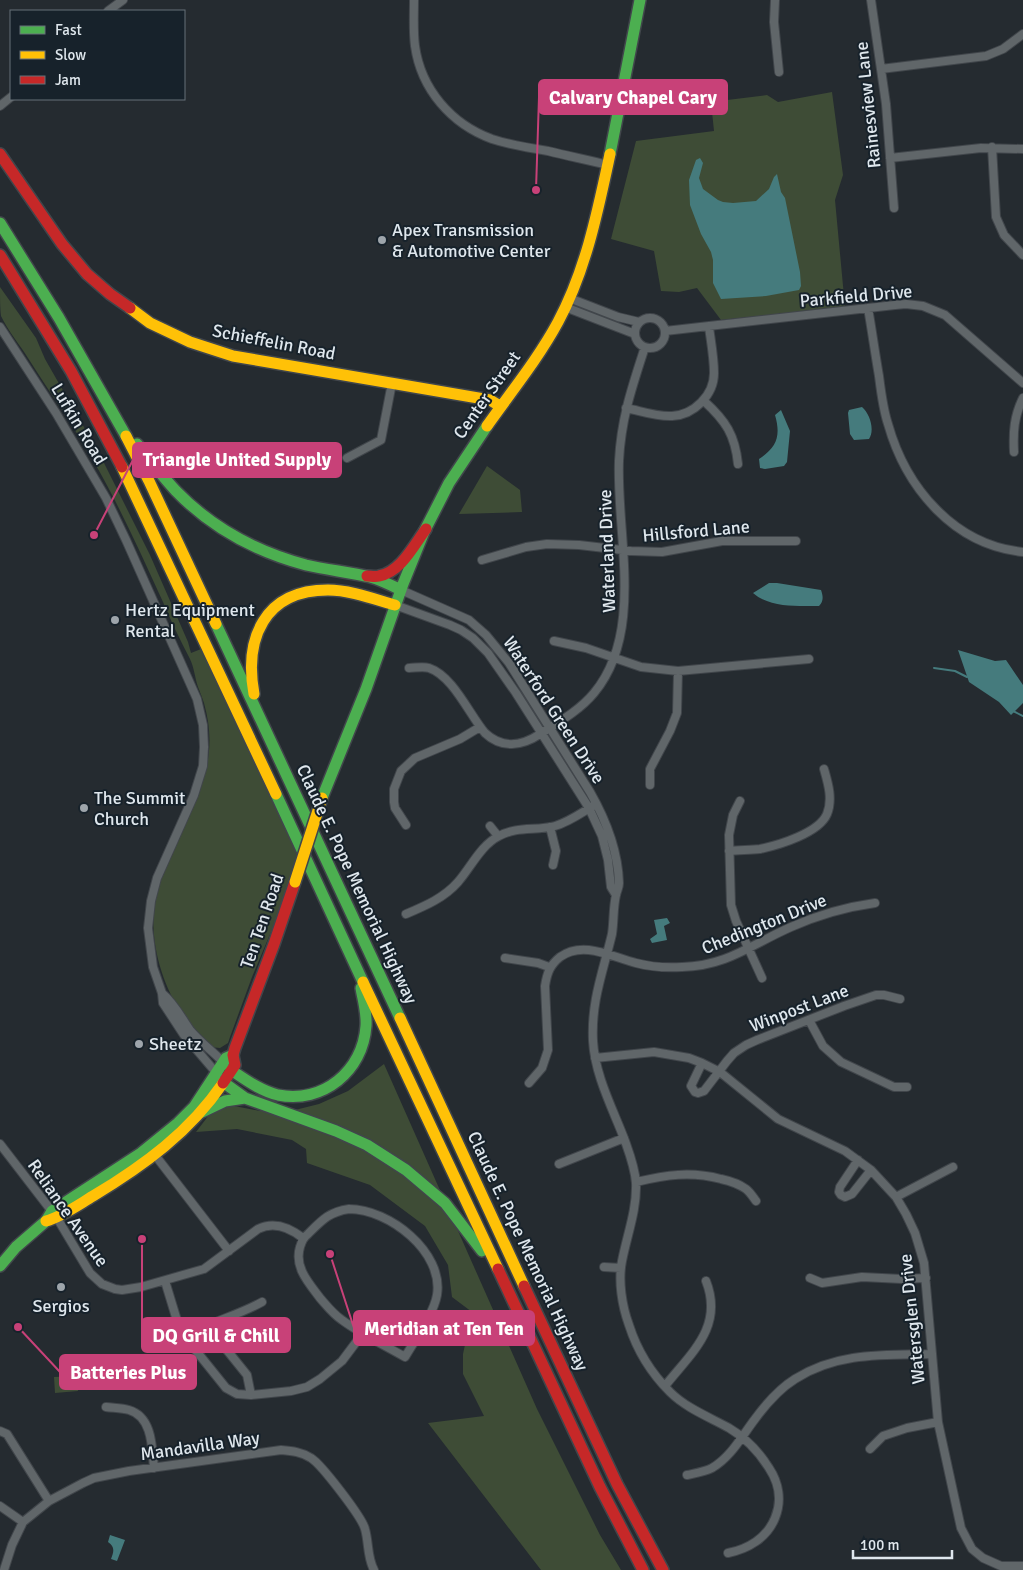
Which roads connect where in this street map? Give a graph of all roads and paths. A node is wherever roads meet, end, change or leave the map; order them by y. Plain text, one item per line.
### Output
1 (123, 0) edge
2 (414, 0) edge
3 (640, 0) edge
4 (775, 0) edge
5 (871, 0) edge
6 (109, 10) edge
7 (1023, 34) edge
8 (881, 69) junction
9 (779, 72) dead end
10 (10, 98) edge
11 (0, 106) edge
12 (992, 148) junction
13 (1023, 149) edge
14 (0, 154) edge
15 (890, 158) junction
16 (608, 165) junction
17 (894, 208) dead end
18 (0, 222) edge
19 (0, 254) edge
20 (1023, 255) edge
21 (567, 303) junction
22 (868, 308) junction
23 (639, 322) junction
24 (709, 326) junction
25 (0, 327) edge
26 (665, 331) junction
27 (635, 334) junction
28 (645, 347) junction
29 (392, 383) junction
30 (1023, 383) edge
31 (1023, 398) edge
32 (704, 401) junction
33 (500, 406) junction
34 (626, 408) junction
35 (122, 428) junction
36 (1014, 452) dead end
37 (347, 458) dead end
38 (738, 464) dead end
39 (426, 529) junction
40 (796, 541) dead end
41 (623, 549) junction
42 (1023, 552) edge
43 (482, 560) dead end
44 (367, 576) junction
45 (402, 590) junction
46 (395, 605) junction
47 (554, 641) dead end
48 (809, 658) dead end
49 (614, 659) junction
50 (409, 668) dead end
51 (678, 671) junction
52 (256, 709) junction
53 (480, 727) junction
54 (545, 731) junction
55 (824, 769) dead end
56 (650, 784) dead end
57 (322, 798) joint
58 (740, 801) dead end
59 (593, 806) junction
60 (827, 814) junction
61 (836, 817) dead end
62 (406, 825) dead end
63 (490, 826) dead end
64 (550, 827) junction
65 (498, 836) junction
66 (729, 851) junction
67 (553, 865) dead end
68 (875, 903) dead end
69 (406, 914) dead end
70 (748, 949) junction
71 (606, 954) junction
72 (505, 958) dead end
73 (550, 967) junction
74 (357, 968) junction
75 (762, 978) dead end
76 (162, 993) junction
77 (900, 999) dead end
78 (809, 1020) junction
79 (595, 1058) junction
80 (702, 1063) junction
81 (227, 1066) junction
82 (720, 1072) junction
83 (220, 1077) junction
84 (529, 1083) dead end
85 (907, 1087) dead end
86 (245, 1098) junction
87 (202, 1112) junction
88 (624, 1138) junction
89 (0, 1144) edge
90 (155, 1155) junction
91 (858, 1160) junction
92 (559, 1164) dead end
93 (953, 1167) dead end
94 (871, 1170) junction
95 (636, 1182) junction
96 (896, 1197) junction
97 (756, 1201) dead end
98 (52, 1217) junction
99 (303, 1238) junction
100 (229, 1251) junction
101 (0, 1266) edge
102 (604, 1267) dead end
103 (621, 1268) junction
104 (501, 1278) junction
105 (810, 1278) dead end
106 (926, 1278) junction
107 (165, 1281) junction
108 (706, 1281) dead end
109 (262, 1302) dead end
110 (212, 1324) junction
111 (363, 1333) junction
112 (184, 1337) junction
113 (932, 1354) junction
114 (665, 1386) junction
115 (251, 1395) junction
116 (106, 1407) dead end
117 (938, 1422) junction
118 (0, 1431) edge
119 (742, 1437) junction
120 (870, 1448) dead end
121 (154, 1468) junction
122 (687, 1475) dead end
123 (49, 1502) junction
124 (0, 1506) edge
125 (24, 1522) junction
126 (728, 1553) dead end
127 (1023, 1566) edge
128 (4, 1570) edge
129 (374, 1570) edge
130 (643, 1570) edge
131 (663, 1570) edge

1 - 6 street
2 - 16 street
3 - 16 main road, Center Street
4 - 9 street
5 - 8 street, Rainesview Lane
7 - 8 street
8 - 15 street, Rainesview Lane
10 - 11 street
12 - 13 street
12 - 15 street
12 - 20 street
14 - 29 main road, Schieffelin Road
15 - 17 street, Rainesview Lane
16 - 21 main road, Center Street
18 - 35 main road, Claude E. Pope Memorial Highway
19 - 74 main road, Claude E. Pope Memorial Highway
21 - 23 street
21 - 27 street
21 - 33 main road, Center Street
22 - 24 street, Parkfield Drive
22 - 30 street, Parkfield Drive
22 - 42 street
23 - 26 street
23 - 27 street
24 - 26 street, Parkfield Drive
24 - 32 street
25 - 76 street, Lufkin Road
26 - 28 street
27 - 28 street
28 - 34 street, Waterland Drive
29 - 33 main road, Schieffelin Road
29 - 37 street
31 - 36 street
32 - 34 street
32 - 38 street
33 - 39 main road, Center Street
34 - 41 street, Waterland Drive
35 - 44 main road
35 - 52 main road, Claude E. Pope Memorial Highway
39 - 44 main road
39 - 45 main road, Center Street
40 - 41 street, Hillsford Lane
41 - 43 street, Hillsford Lane
41 - 49 street, Waterland Drive
44 - 45 main road
45 - 46 main road, Center Street
45 - 54 street, Waterford Green Drive
46 - 52 main road
46 - 54 street, Waterford Green Drive
46 - 57 main road, Center Street
47 - 49 street
48 - 51 street
49 - 51 street
49 - 54 street, Waterland Drive
50 - 53 street
51 - 56 street
52 - 131 main road, Claude E. Pope Memorial Highway
53 - 54 street, Waterland Drive
53 - 62 street
54 - 59 street, Waterford Green Drive
55 - 60 street
57 - 81 main road, Ten Ten Road, bridge
58 - 66 street
59 - 64 street
59 - 71 street, Waterford Green Drive
60 - 61 street
60 - 66 street
63 - 65 street
64 - 65 street
64 - 67 street
65 - 69 street
66 - 70 street
68 - 70 street, Chedington Drive
70 - 71 street, Chedington Drive
70 - 75 street
71 - 73 street, Chedington Drive
71 - 79 street, Waterford Green Drive
72 - 73 street
73 - 84 street
74 - 81 main road
74 - 104 main road, Claude E. Pope Memorial Highway
76 - 81 street, Lufkin Road
76 - 83 street, Lufkin Road
77 - 78 street, Winpost Lane
78 - 82 street, Winpost Lane
78 - 85 street
79 - 80 street, Watersglen Drive
79 - 88 street, Waterford Green Drive
80 - 82 street, Watersglen Drive
80 - 82 street, Winpost Lane
81 - 83 main road, Ten Ten Road
82 - 91 street, Watersglen Drive
83 - 86 main road
83 - 87 main road, Ten Ten Road
83 - 98 main road, Ten Ten Road
86 - 87 main road
86 - 104 main road
87 - 90 main road, Ten Ten Road
88 - 92 street
88 - 95 street, Waterford Green Drive
89 - 98 street, Reliance Avenue
90 - 98 main road, Ten Ten Road
90 - 100 street
91 - 94 street, Watersglen Drive
91 - 94 street
93 - 96 street
94 - 96 street, Watersglen Drive
95 - 97 street
95 - 103 street, Waterford Green Drive
96 - 106 street, Watersglen Drive
98 - 101 main road, Ten Ten Road
98 - 107 street, Reliance Avenue
99 - 100 street, Reliance Avenue
99 - 111 street
99 - 111 street
100 - 107 street, Reliance Avenue
102 - 103 street
103 - 114 street, Waterford Green Drive
104 - 130 main road, Claude E. Pope Memorial Highway
105 - 106 street
106 - 113 street, Watersglen Drive
107 - 112 street
108 - 114 street
109 - 110 street
110 - 112 street
110 - 115 street
111 - 115 street
112 - 115 street
113 - 117 street, Watersglen Drive
113 - 119 street
114 - 119 street, Waterford Green Drive
116 - 121 street
117 - 120 street
117 - 127 street, Watersglen Drive
118 - 123 street
119 - 122 street
119 - 126 street, Waterford Green Drive
121 - 123 street, Mandavilla Way
121 - 129 street, Mandavilla Way
123 - 125 street, Mandavilla Way
124 - 125 street
125 - 128 street, Mandavilla Way

